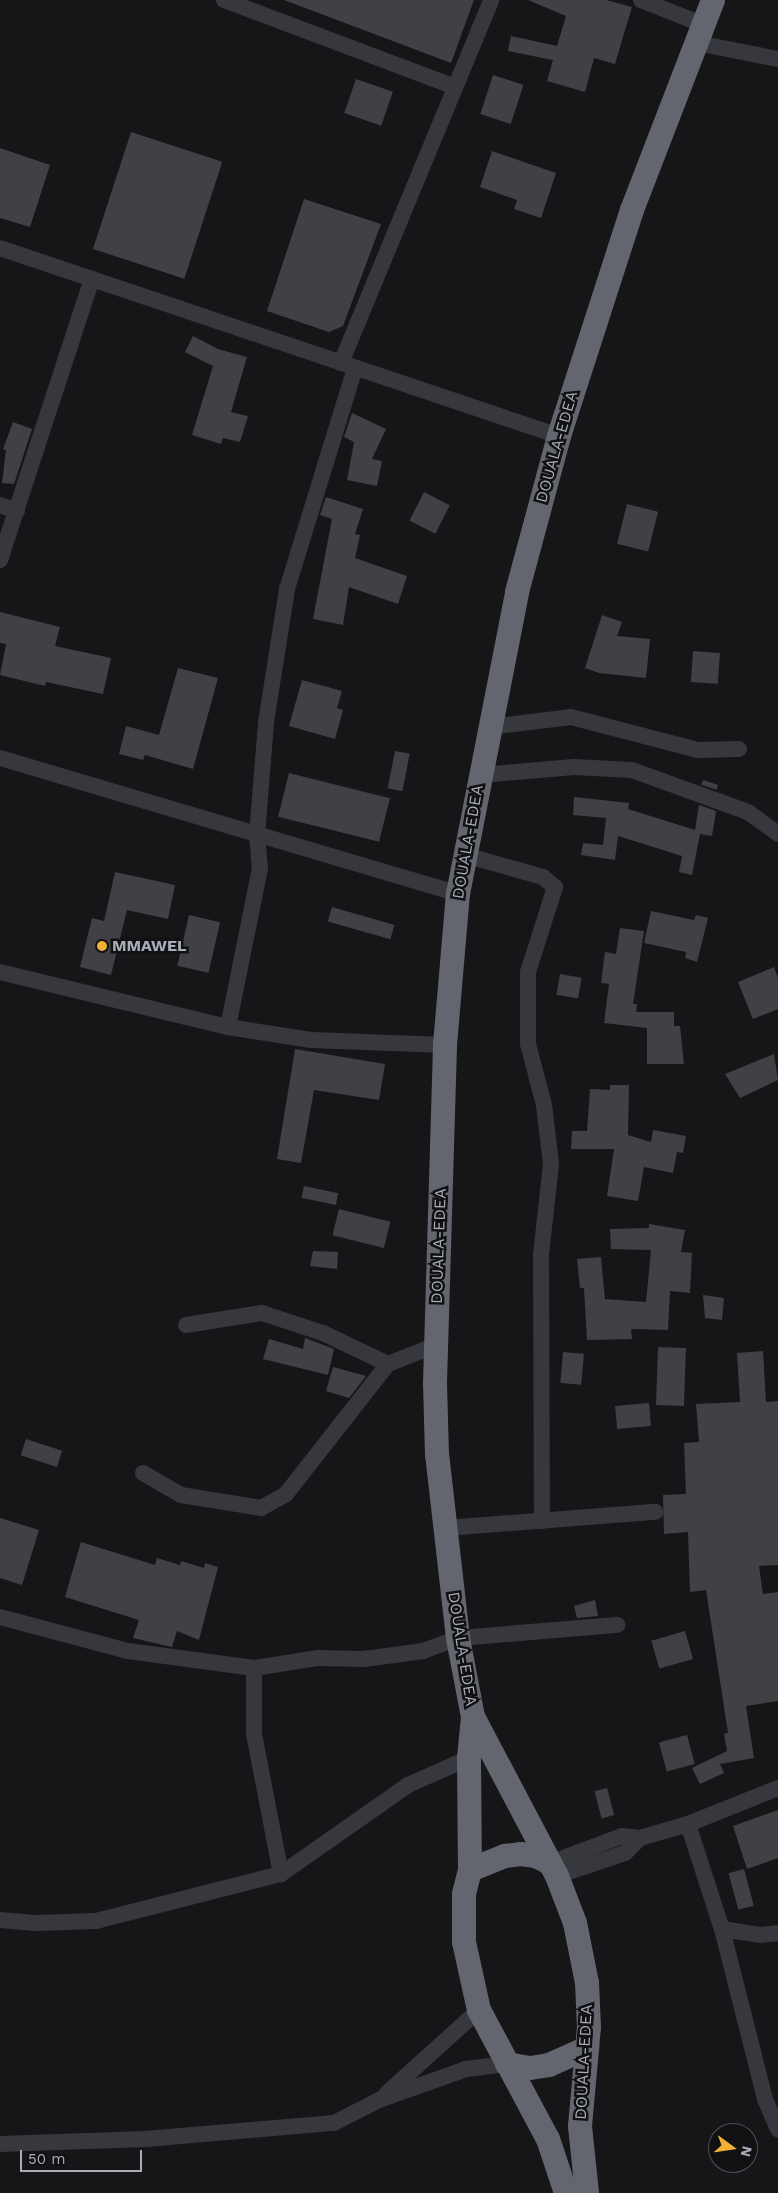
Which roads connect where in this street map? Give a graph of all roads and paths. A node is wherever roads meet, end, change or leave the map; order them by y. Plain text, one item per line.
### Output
1 (224, 0) edge
2 (491, 0) edge
3 (641, 0) edge
4 (712, 0) edge
5 (699, 34) junction
6 (778, 59) edge
7 (455, 88) junction
8 (0, 248) edge
9 (92, 279) junction
10 (348, 365) junction
11 (559, 436) junction
12 (0, 505) edge
13 (17, 510) junction
14 (0, 560) edge
15 (490, 727) junction
16 (739, 749) dead end
17 (0, 758) edge
18 (480, 775) junction
19 (778, 834) edge
20 (256, 835) junction
21 (465, 855) junction
22 (458, 894) junction
23 (0, 972) edge
24 (228, 1027) junction
25 (445, 1045) junction
26 (186, 1325) dead end
27 (436, 1345) junction
28 (388, 1364) junction
29 (143, 1473) dead end
30 (655, 1512) dead end
31 (542, 1521) junction
32 (445, 1528) junction
33 (0, 1617) edge
34 (617, 1626) dead end
35 (458, 1638) junction
36 (254, 1668) junction
37 (473, 1717) junction
38 (469, 1758) junction
39 (778, 1788) edge
40 (688, 1824) junction
41 (470, 1870) junction
42 (553, 1870) junction
43 (281, 1874) junction
44 (0, 1920) edge
45 (722, 1929) junction
46 (778, 1933) edge
47 (479, 2010) junction
48 (587, 2048) junction
49 (507, 2064) junction
50 (379, 2100) junction
51 (778, 2129) edge
52 (0, 2144) edge
53 (566, 2193) edge
54 (587, 2193) edge

1 - 7 street
2 - 7 street
3 - 5 street
4 - 5 highway, DOUALA-EDEA
5 - 6 street
5 - 11 highway, DOUALA-EDEA
7 - 10 street
8 - 9 street
9 - 10 street
9 - 13 street
10 - 11 street
10 - 20 street
11 - 15 highway, DOUALA-EDEA
12 - 13 street
13 - 14 street
15 - 16 street
15 - 18 highway, DOUALA-EDEA
17 - 20 street
18 - 19 street
18 - 21 highway, DOUALA-EDEA
20 - 22 street
20 - 24 street
21 - 22 highway, DOUALA-EDEA
21 - 31 street
22 - 25 highway, DOUALA-EDEA
23 - 24 street
24 - 25 street
25 - 27 highway, DOUALA-EDEA
26 - 28 street
27 - 28 street
27 - 32 highway, DOUALA-EDEA
28 - 29 street
30 - 31 street
31 - 32 street
32 - 35 highway, DOUALA-EDEA
33 - 36 street
34 - 35 street
35 - 36 street
35 - 37 highway, DOUALA-EDEA
36 - 43 street
37 - 38 highway, DOUALA-EDEA
37 - 42 highway, DOUALA-EDEA
38 - 41 highway, DOUALA-EDEA
38 - 43 street
39 - 40 street
40 - 42 street
40 - 45 street
41 - 42 highway
41 - 47 highway, DOUALA-EDEA
42 - 48 highway, DOUALA-EDEA
43 - 44 street
45 - 46 street
45 - 51 street
47 - 49 highway, DOUALA-EDEA
47 - 50 street
48 - 49 highway
48 - 54 highway, DOUALA-EDEA
49 - 50 street
49 - 53 highway, DOUALA-EDEA
50 - 52 street

